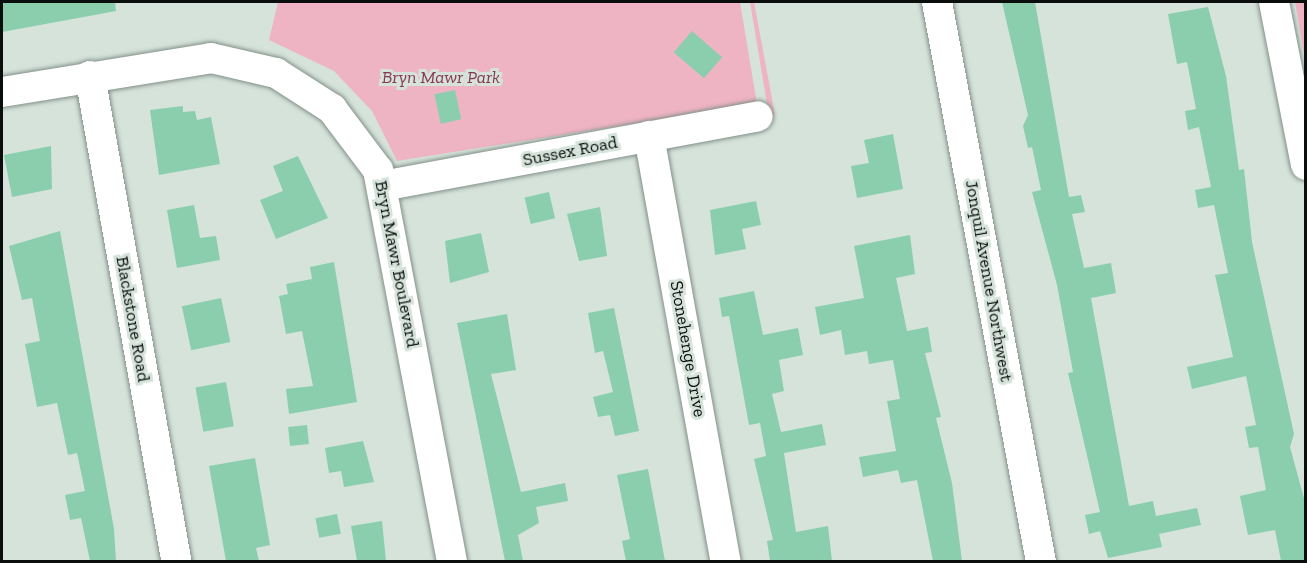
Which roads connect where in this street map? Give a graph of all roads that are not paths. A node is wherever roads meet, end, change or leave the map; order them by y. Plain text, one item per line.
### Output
1 (937, 2) edge
2 (1274, 2) edge
3 (90, 76) junction
4 (2, 92) edge
5 (758, 116) dead end
6 (650, 136) junction
7 (1305, 165) edge
8 (382, 186) junction
9 (177, 561) edge
10 (452, 561) edge
11 (726, 561) edge
12 (1041, 561) edge

1 - 12 street, Jonquil Avenue Northwest
2 - 7 street
3 - 4 street, Bryn Mawr Boulevard
3 - 8 street, Bryn Mawr Boulevard
3 - 9 street, Blackstone Road
5 - 6 street, Sussex Road
6 - 8 street, Sussex Road
6 - 11 street, Stonehenge Drive
8 - 10 street, Bryn Mawr Boulevard

